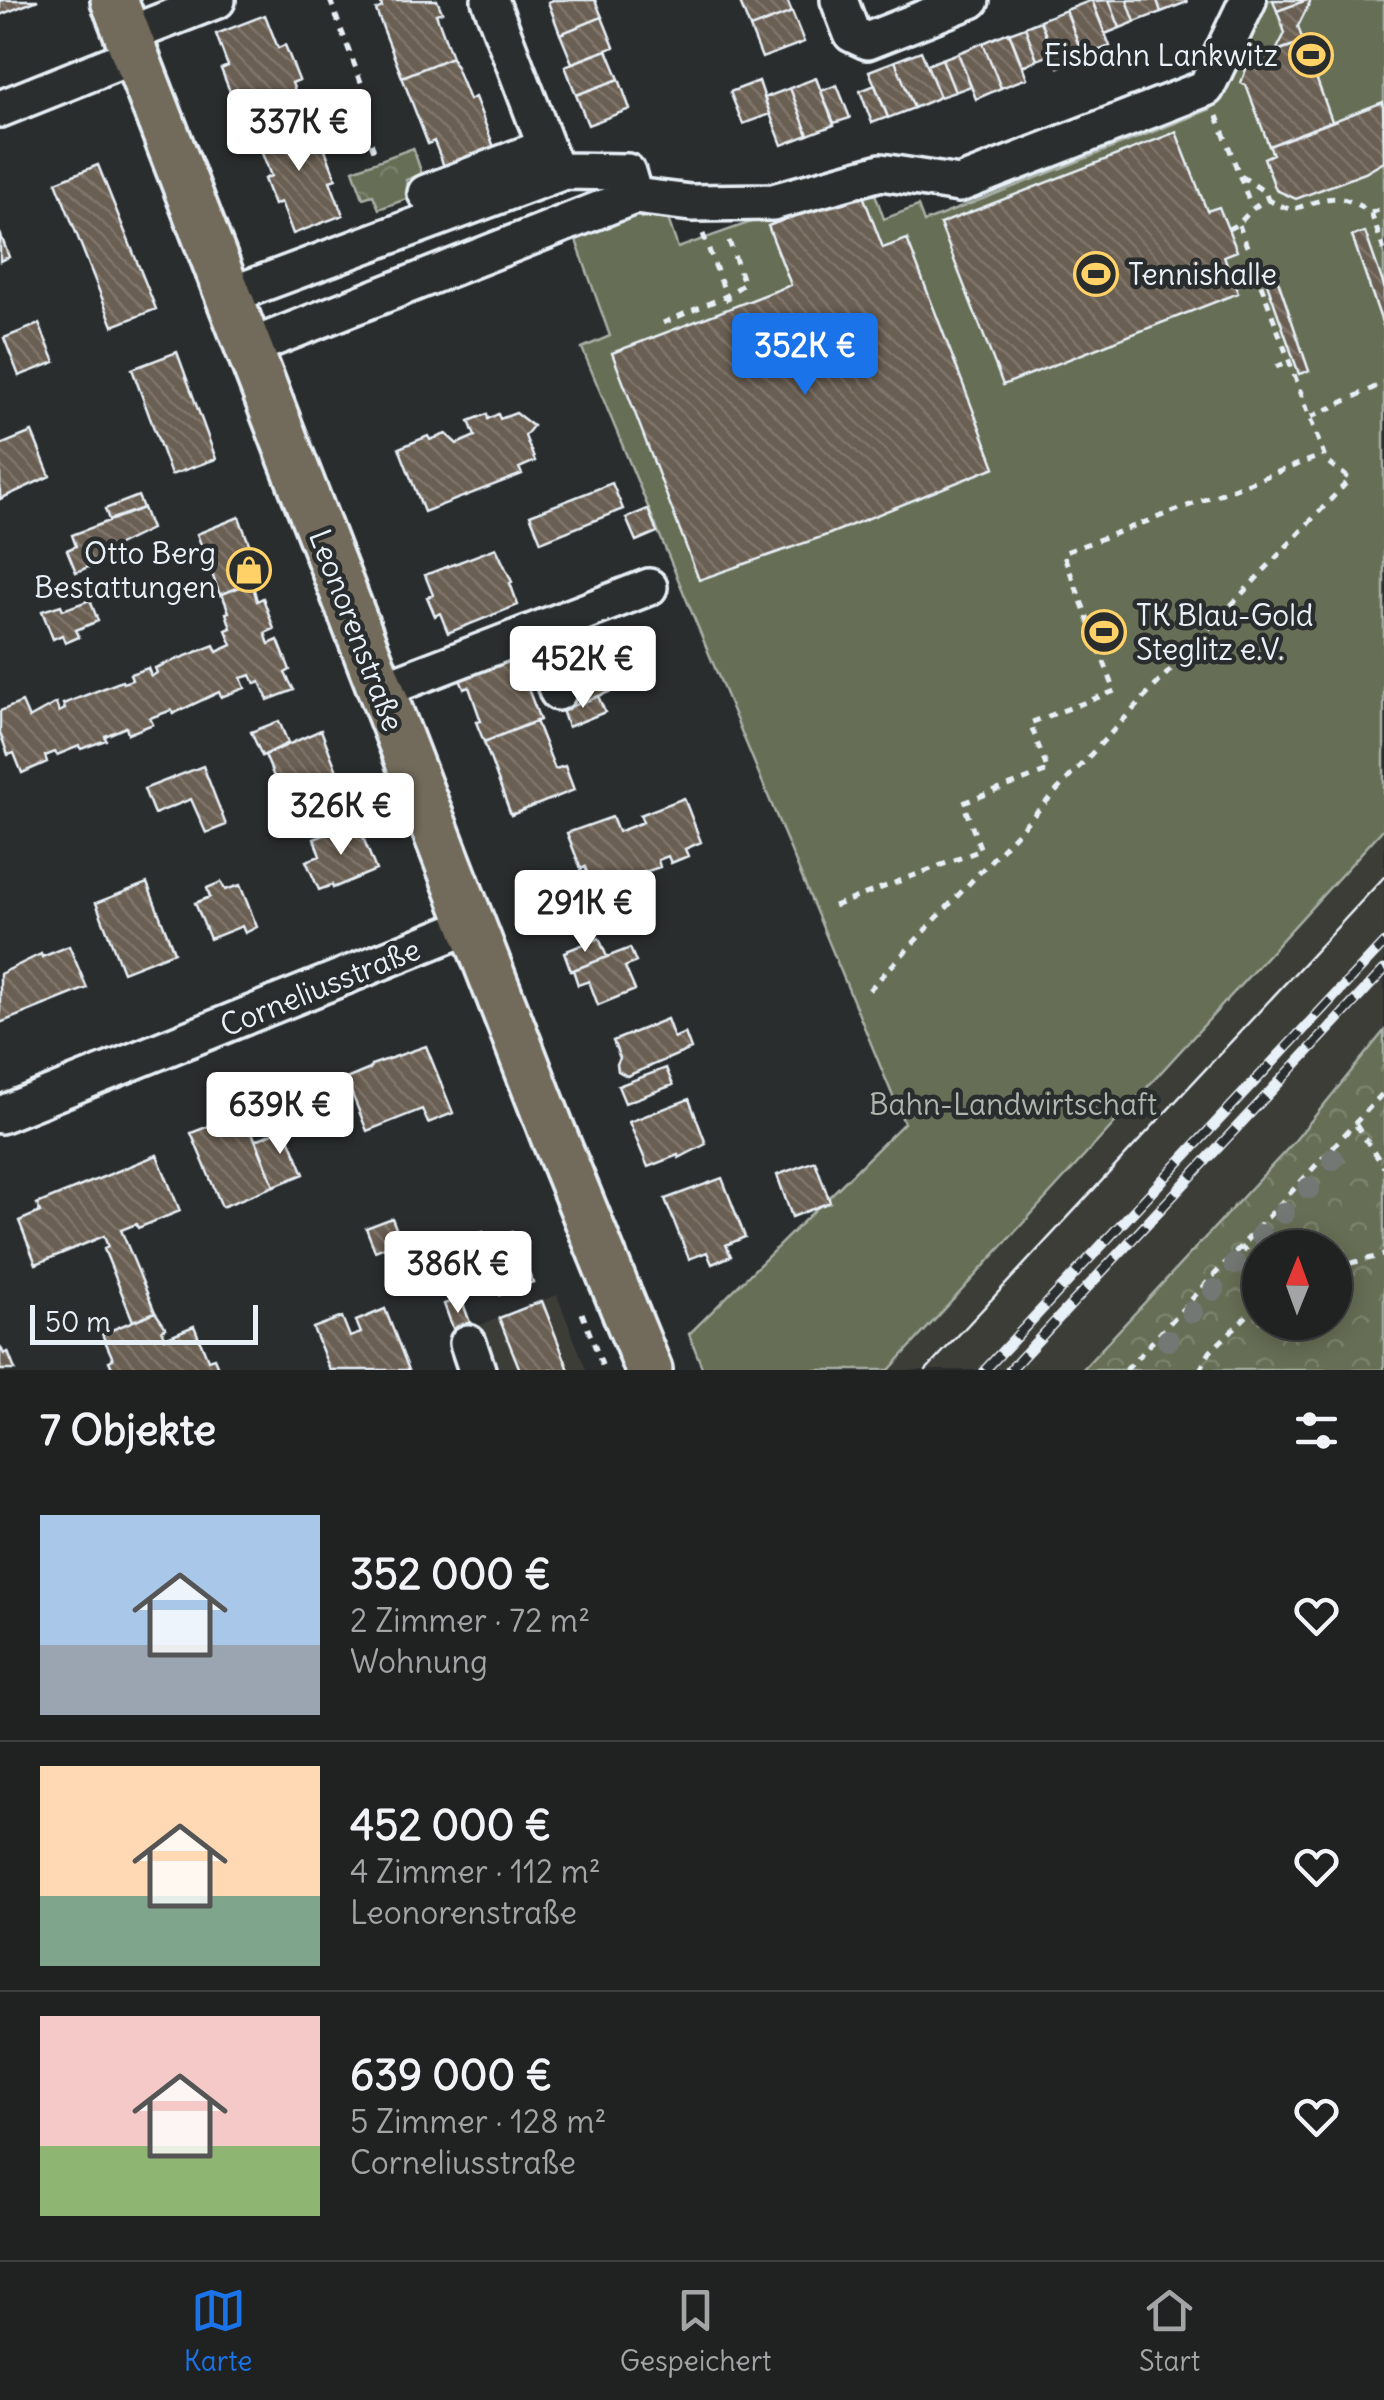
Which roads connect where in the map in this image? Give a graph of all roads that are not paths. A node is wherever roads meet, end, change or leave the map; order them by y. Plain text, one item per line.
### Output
1 (216, 0) edge
2 (490, 0) edge
3 (839, 0) edge
4 (971, 0) edge
5 (1248, 0) edge
6 (125, 30) edge
7 (0, 110) edge
8 (426, 193) dead end
9 (634, 196) junction
10 (228, 296) junction
11 (248, 348) junction
12 (649, 586) dead end
13 (535, 631) junction
14 (381, 690) junction
15 (558, 692) dead end
16 (472, 926) junction
17 (0, 1115) edge
18 (649, 1370) edge

1 - 6 street
2 - 8 street
3 - 4 street
5 - 9 street
6 - 7 street
6 - 10 main road, Leonorenstraße
9 - 10 street
9 - 11 street
10 - 11 main road, Leonorenstraße
11 - 14 main road, Leonorenstraße
12 - 13 street
13 - 14 street
13 - 15 street
14 - 16 main road, Leonorenstraße
16 - 17 street, Corneliusstraße
16 - 18 main road, Leonorenstraße

